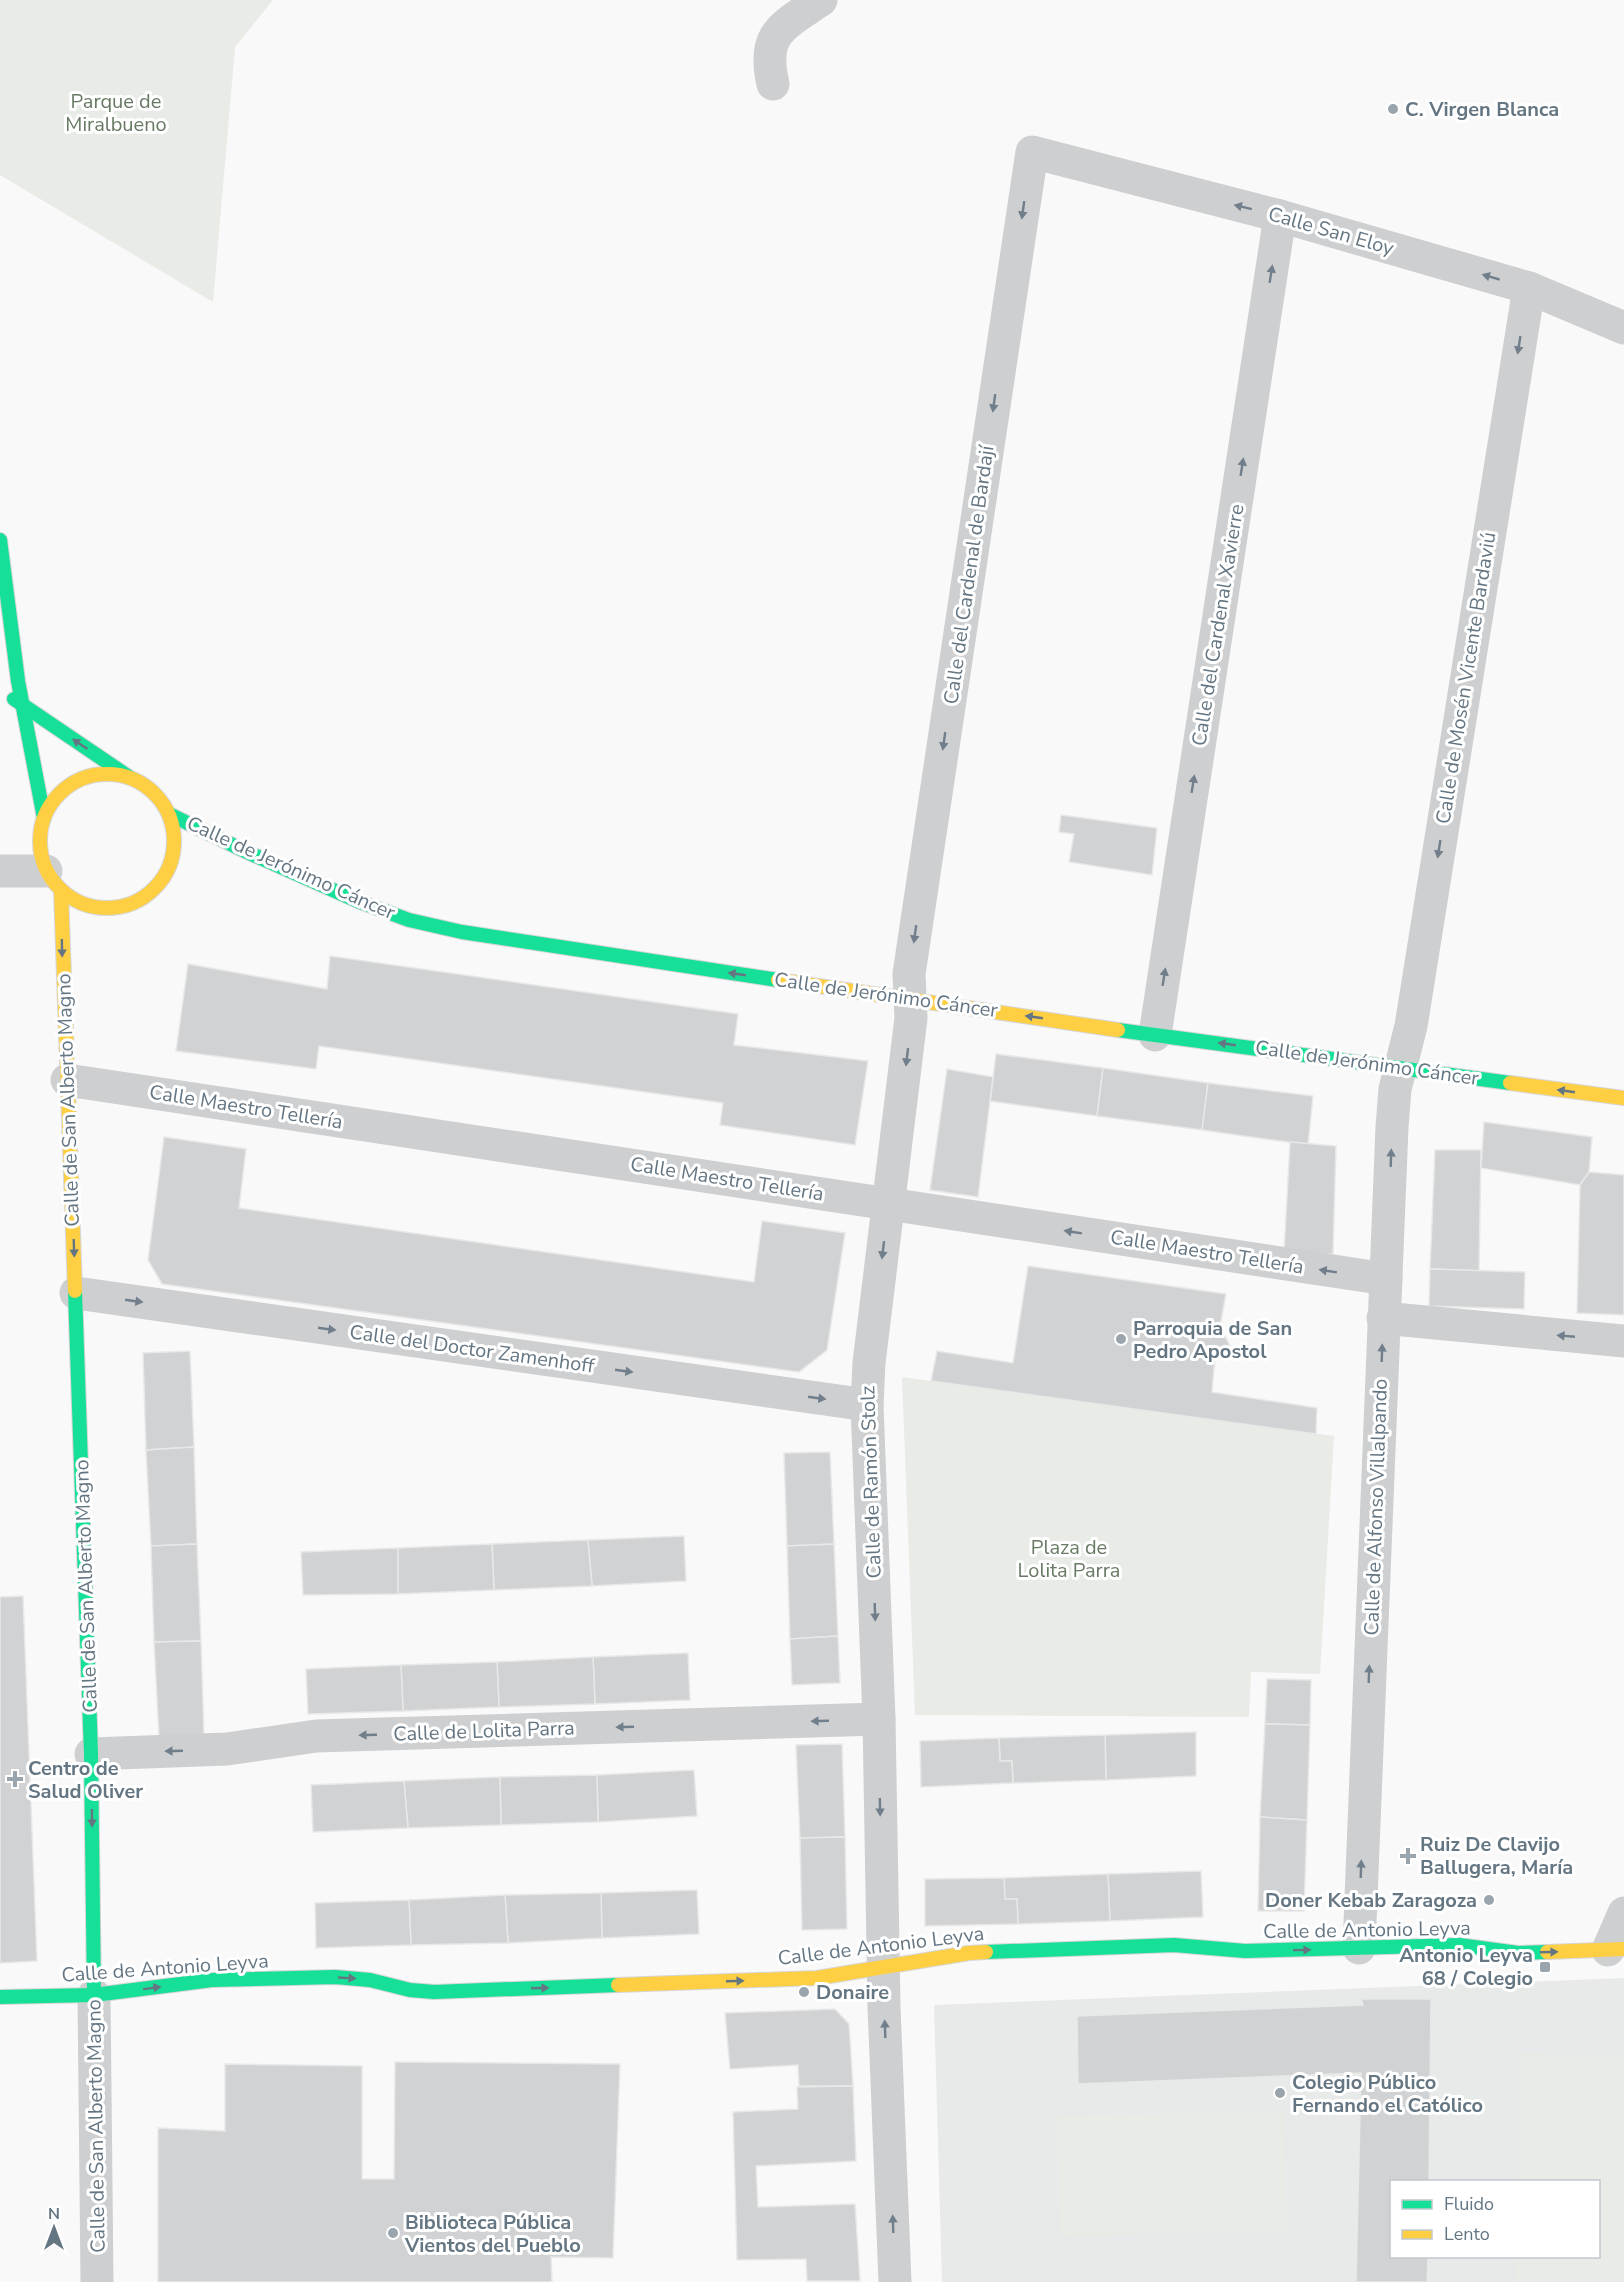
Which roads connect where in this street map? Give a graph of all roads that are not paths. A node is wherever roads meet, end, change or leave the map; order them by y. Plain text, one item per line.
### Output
1 (821, 0) edge
2 (774, 84) dead end
3 (1032, 152) joint
4 (1280, 216) junction
5 (1529, 288) junction
6 (1624, 328) edge
7 (0, 540) edge
8 (4, 603) edge
9 (0, 690) edge
10 (22, 704) junction
11 (129, 777) junction
12 (169, 814) junction
13 (44, 818) junction
14 (0, 871) edge
15 (54, 880) junction
16 (910, 999) junction
17 (1155, 1035) junction
18 (1400, 1067) junction
19 (67, 1080) junction
20 (1624, 1098) edge
21 (889, 1204) junction
22 (1386, 1279) junction
23 (76, 1293) junction
24 (1383, 1318) junction
25 (1624, 1341) edge
26 (867, 1405) junction
27 (879, 1719) junction
28 (91, 1754) junction
29 (1624, 1913) edge
30 (1359, 1948) junction
31 (1616, 1950) edge
32 (883, 1968) junction
33 (94, 1995) junction
34 (0, 1997) edge
35 (97, 2282) edge
36 (896, 2282) edge

1 - 2 street
4 -> 3 street, Calle San Eloy
3 -> 16 street, Calle del Cardenal de Bardají
5 -> 4 street, Calle San Eloy
17 -> 4 street, Calle del Cardenal Xavierre
5 - 6 street, Calle San Eloy
5 -> 18 street, Calle de Mosén Vicente Bardaviú
7 - 8 street
8 - 10 street
9 - 10 street
11 -> 10 street
10 - 13 street
11 - 12 street
11 - 13 street
12 - 15 street
16 -> 12 street, Calle de Jerónimo Cáncer
13 - 15 street
14 - 15 street
15 -> 19 street, Calle de San Alberto Magno
17 -> 16 street, Calle de Jerónimo Cáncer
16 -> 21 street, Calle de Ramón Stolz
18 -> 17 street, Calle de Jerónimo Cáncer
20 -> 18 street, Calle de Jerónimo Cáncer
22 -> 18 street, Calle de Alfonso Villalpando
19 - 21 street, Calle Maestro Tellería
19 -> 23 street, Calle de San Alberto Magno
22 -> 21 street, Calle Maestro Tellería
21 -> 26 street, Calle de Ramón Stolz
22 - 24 street, Calle de Alfonso Villalpando
23 -> 26 street, Calle del Doctor Zamenhoff
23 - 28 street, Calle de San Alberto Magno
25 -> 24 street
30 -> 24 street, Calle de Alfonso Villalpando
26 -> 27 street, Calle de Ramón Stolz
27 -> 28 street, Calle de Lolita Parra
27 -> 32 street, Calle de Ramón Stolz
28 -> 33 street, Calle de San Alberto Magno
29 - 31 street
30 -> 31 street, Calle de Antonio Leyva
32 -> 30 street, Calle de Antonio Leyva
33 -> 32 street, Calle de Antonio Leyva
36 -> 32 street, Calle de Ramón Stolz
33 - 34 street, Calle de Antonio Leyva
33 - 35 street, Calle de San Alberto Magno

